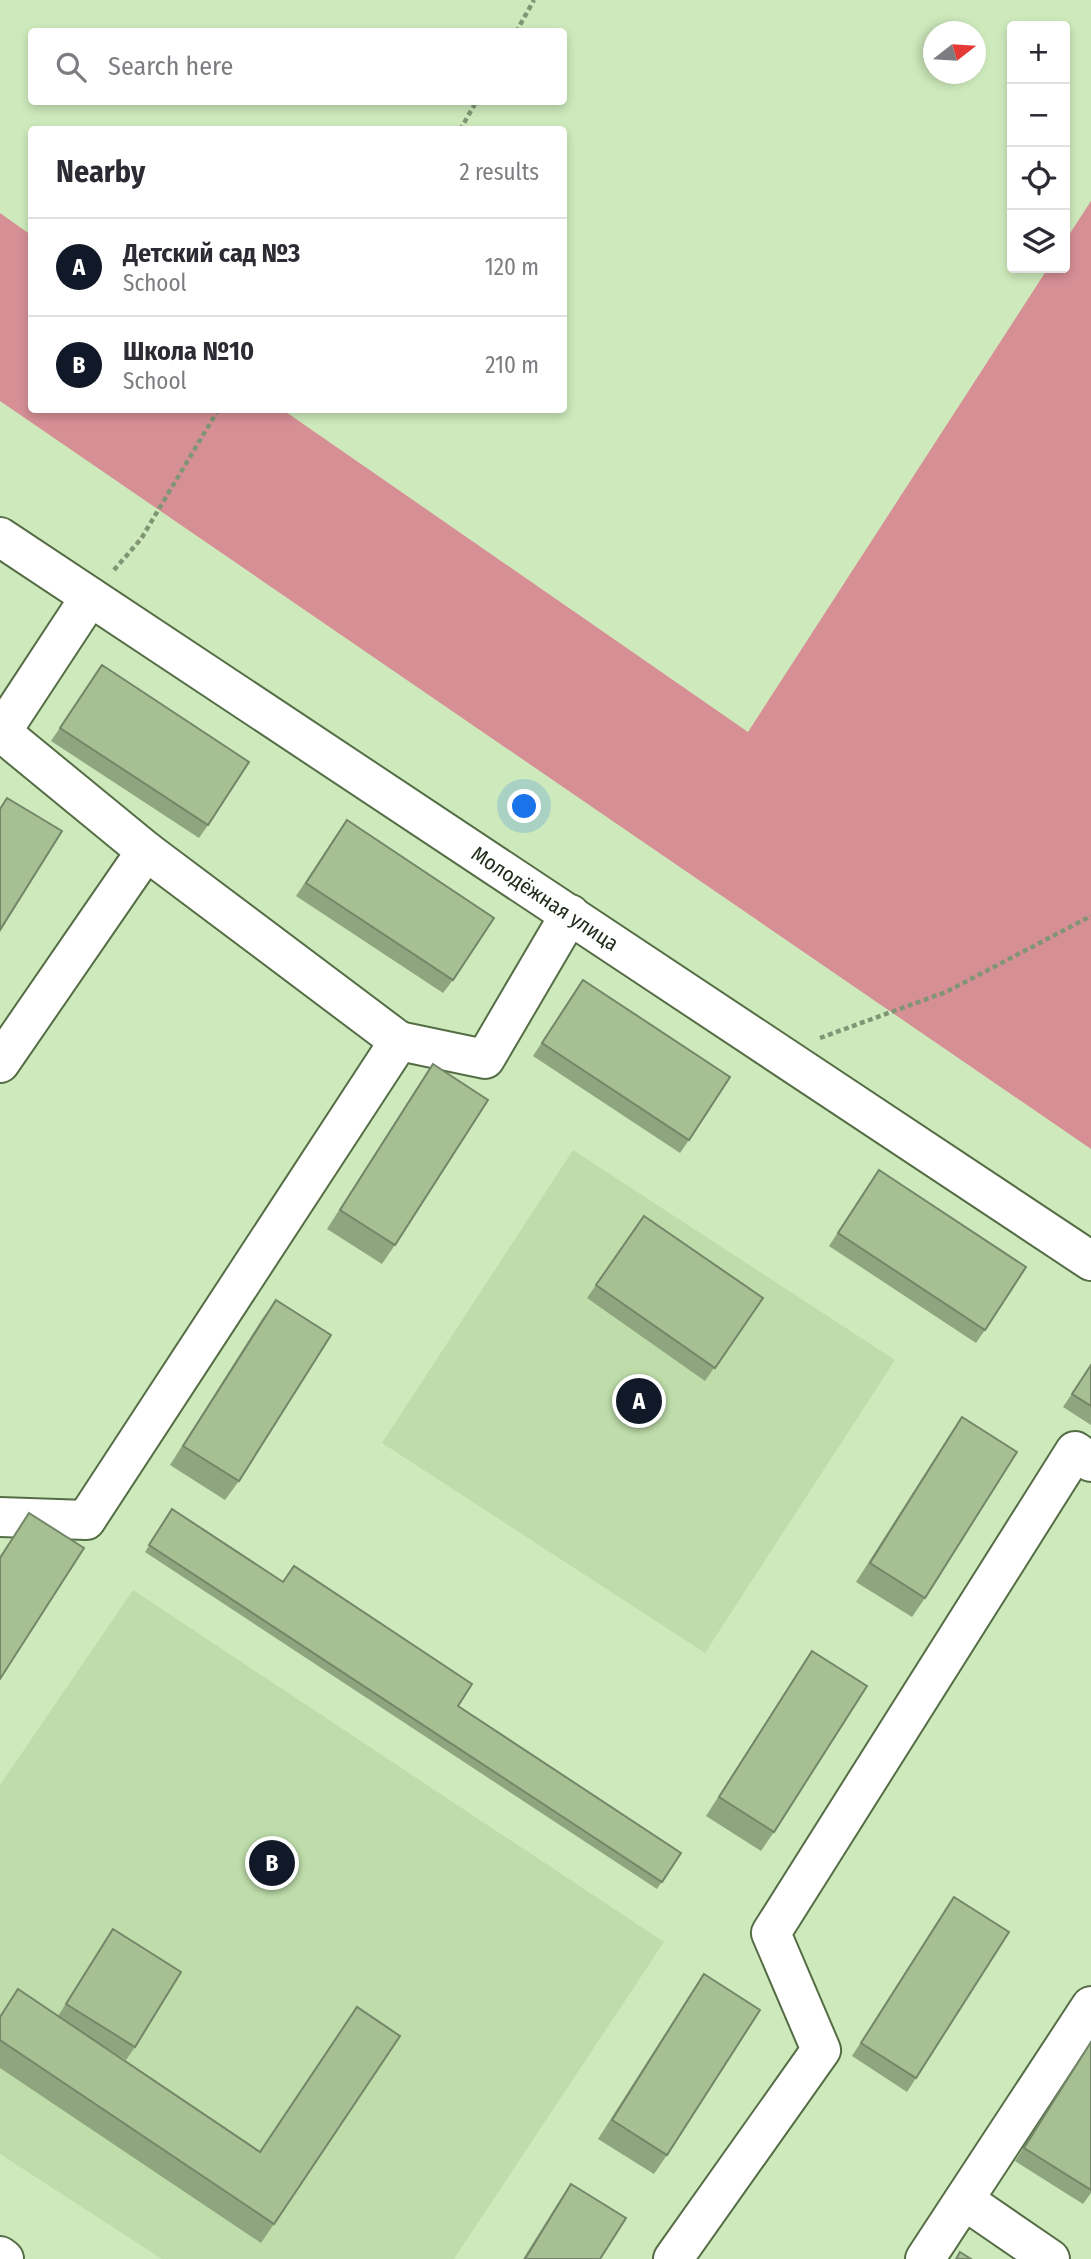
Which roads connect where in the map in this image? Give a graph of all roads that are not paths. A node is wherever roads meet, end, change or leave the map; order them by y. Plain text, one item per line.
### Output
1 (0, 537) edge
2 (90, 597) junction
3 (1, 733) edge
4 (146, 851) junction
5 (570, 914) junction
6 (399, 1041) junction
7 (0, 1063) edge
8 (1091, 1261) edge
9 (1091, 1462) edge
10 (0, 1517) edge
11 (1091, 2006) edge
12 (964, 2200) junction
13 (673, 2259) edge
14 (925, 2259) edge
15 (1050, 2259) edge

1 - 2 street, Молодёжная улица
2 - 3 street
2 - 5 street, Молодёжная улица
3 - 4 street
4 - 6 street
4 - 7 street
5 - 6 street
5 - 8 street, Молодёжная улица
6 - 10 street
9 - 13 street
11 - 12 street
12 - 14 street
12 - 15 street

